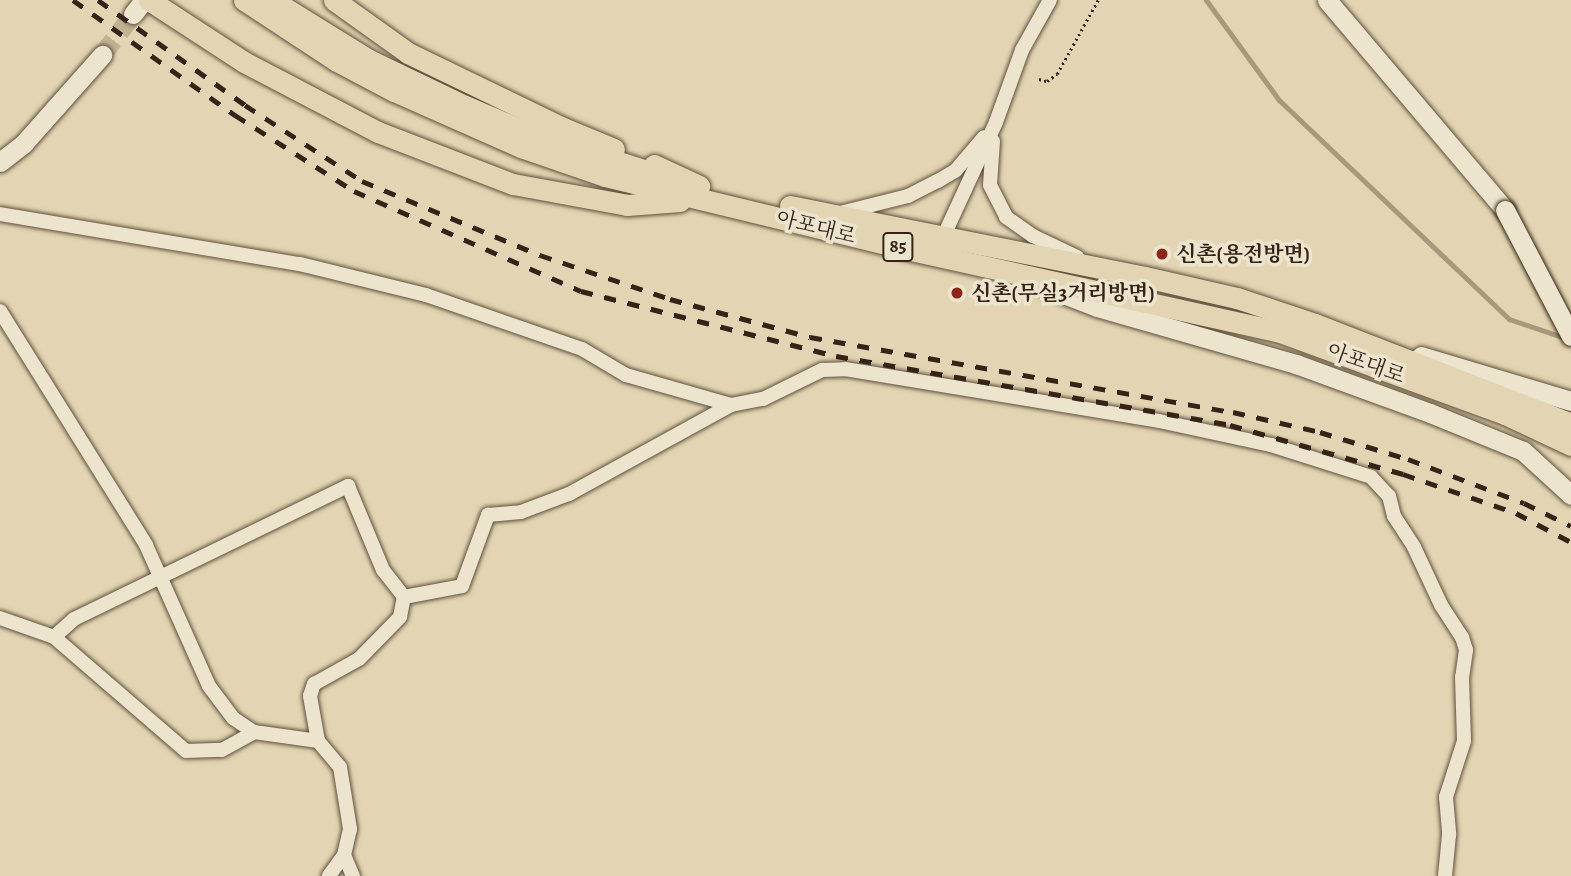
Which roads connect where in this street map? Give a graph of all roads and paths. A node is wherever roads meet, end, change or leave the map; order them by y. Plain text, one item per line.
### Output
1 (244, 0) edge
2 (272, 0) edge
3 (334, 0) edge
4 (1050, 0) edge
5 (1098, 0) edge
6 (1327, 0) edge
7 (142, 5) edge
8 (102, 55) tunnel mouth
9 (1040, 79) dead end
10 (996, 122) junction
11 (0, 162) edge
12 (699, 193) junction
13 (0, 214) edge
14 (827, 214) junction
15 (939, 246) junction
16 (996, 268) junction
17 (1102, 268) junction
18 (0, 311) edge
19 (1315, 324) junction
20 (1571, 336) edge
21 (1571, 401) edge
22 (731, 405) junction
23 (1571, 424) edge
24 (1571, 445) edge
25 (1571, 495) edge
26 (163, 579) junction
27 (404, 597) junction
28 (0, 618) edge
29 (54, 638) junction
30 (254, 733) junction
31 (318, 741) junction
32 (344, 855) junction
33 (329, 876) edge
34 (353, 876) edge
35 (1445, 876) edge

1 - 12 main road, 아포대로 / 85
2 - 12 main road, 아포대로 / 85
3 - 12 main road
4 - 10 street
5 - 9 path
6 - 20 street, bridge
7 - 12 main road
8 - 11 street
10 - 14 street
10 - 15 street
10 - 17 street
12 - 14 main road, 아포대로 / 85
12 - 15 main road, 아포대로 / 85
13 - 22 street
14 - 15 main road, 아포대로 / 85
15 - 16 main road, 아포대로 / 85
15 - 17 main road, 아포대로 / 85
16 - 24 main road, 아포대로 / 85
16 - 25 street
17 - 19 main road, 아포대로 / 85
18 - 26 street
19 - 21 street
19 - 23 main road, 아포대로 / 85
22 - 27 street
22 - 35 street
26 - 27 street
26 - 29 street
26 - 30 street
27 - 31 street
28 - 29 street
29 - 30 street
30 - 31 street
31 - 32 street
32 - 33 street
32 - 34 street

